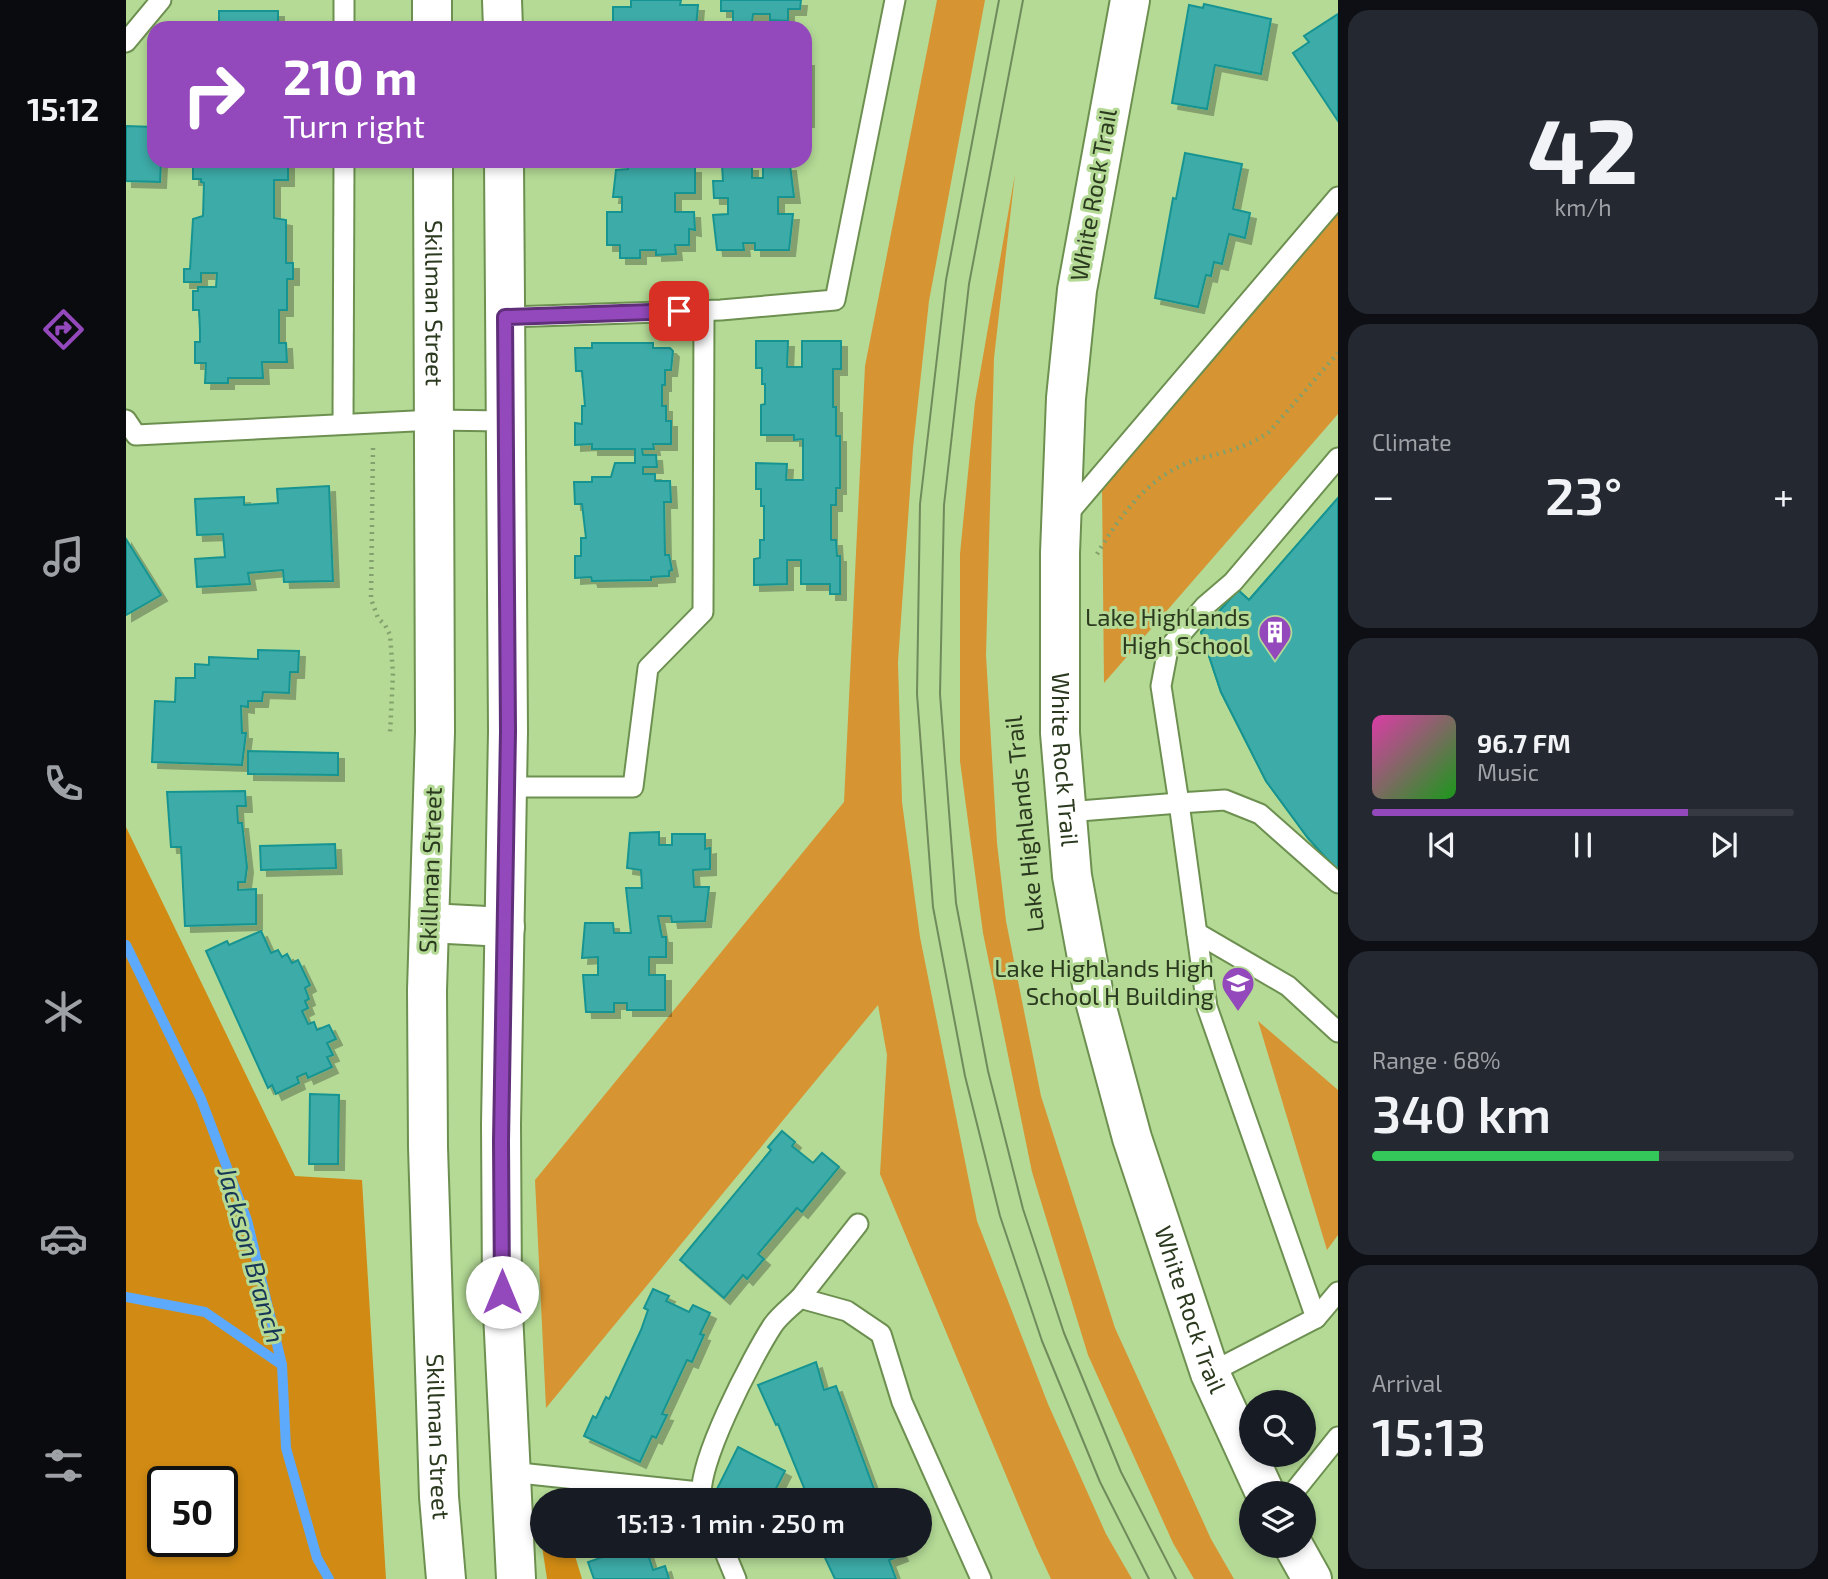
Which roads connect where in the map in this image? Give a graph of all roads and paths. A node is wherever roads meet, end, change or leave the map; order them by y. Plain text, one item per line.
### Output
1 (161, 0) edge
2 (344, 0) edge
3 (432, 0) edge
4 (502, 0) edge
5 (895, 0) edge
6 (1130, 0) edge
7 (344, 21) edge
8 (432, 21) edge
9 (503, 21) edge
10 (126, 42) edge
11 (344, 168) edge
12 (433, 168) edge
13 (504, 168) edge
14 (1338, 197) edge
15 (705, 310) junction
16 (505, 317) junction
17 (1338, 353) edge
18 (126, 420) edge
19 (434, 420) junction
20 (505, 421) junction
21 (373, 423) junction
22 (343, 424) junction
23 (1338, 458) edge
24 (1061, 522) junction
25 (1094, 563) dead end
26 (390, 734) dead end
27 (507, 788) junction
28 (1179, 803) junction
29 (1067, 812) junction
30 (1338, 883) edge
31 (429, 923) junction
32 (505, 927) junction
33 (1197, 933) junction
34 (1338, 1032) edge
35 (858, 1223) dead end
36 (1338, 1292) edge
37 (800, 1298) junction
38 (1316, 1318) junction
39 (1210, 1373) junction
40 (1338, 1437) edge
41 (510, 1472) junction
42 (1260, 1481) edge
43 (1303, 1481) edge
44 (637, 1488) edge
45 (703, 1488) edge
46 (727, 1558) edge
47 (1300, 1558) edge
48 (515, 1562) edge
49 (446, 1579) edge
50 (736, 1579) edge
51 (981, 1579) edge
52 (1312, 1579) edge

1 - 10 lane
2 - 7 lane
3 - 8 main road
4 - 9 main road
5 - 15 lane
6 - 24 main road, White Rock Trail
11 - 22 lane
12 - 19 main road, Skillman Street
13 - 16 main road
14 - 24 lane
15 - 16 lane
15 - 27 lane
16 - 20 main road
17 - 25 path
18 - 22 lane
19 - 20 lane
19 - 21 lane
19 - 31 main road, Skillman Street
20 - 27 main road
21 - 22 lane
21 - 26 path
23 - 28 lane
24 - 29 main road, White Rock Trail
27 - 32 main road
28 - 29 lane
28 - 30 lane
28 - 33 lane
29 - 39 main road, White Rock Trail
31 - 32 main road
31 - 49 main road, Skillman Street
32 - 41 main road
33 - 34 lane
33 - 38 lane
35 - 37 lane
36 - 38 lane
37 - 45 lane
37 - 51 lane
38 - 39 lane
39 - 42 main road, White Rock Trail
40 - 43 lane
41 - 44 lane
41 - 48 main road
46 - 50 lane
47 - 52 main road

